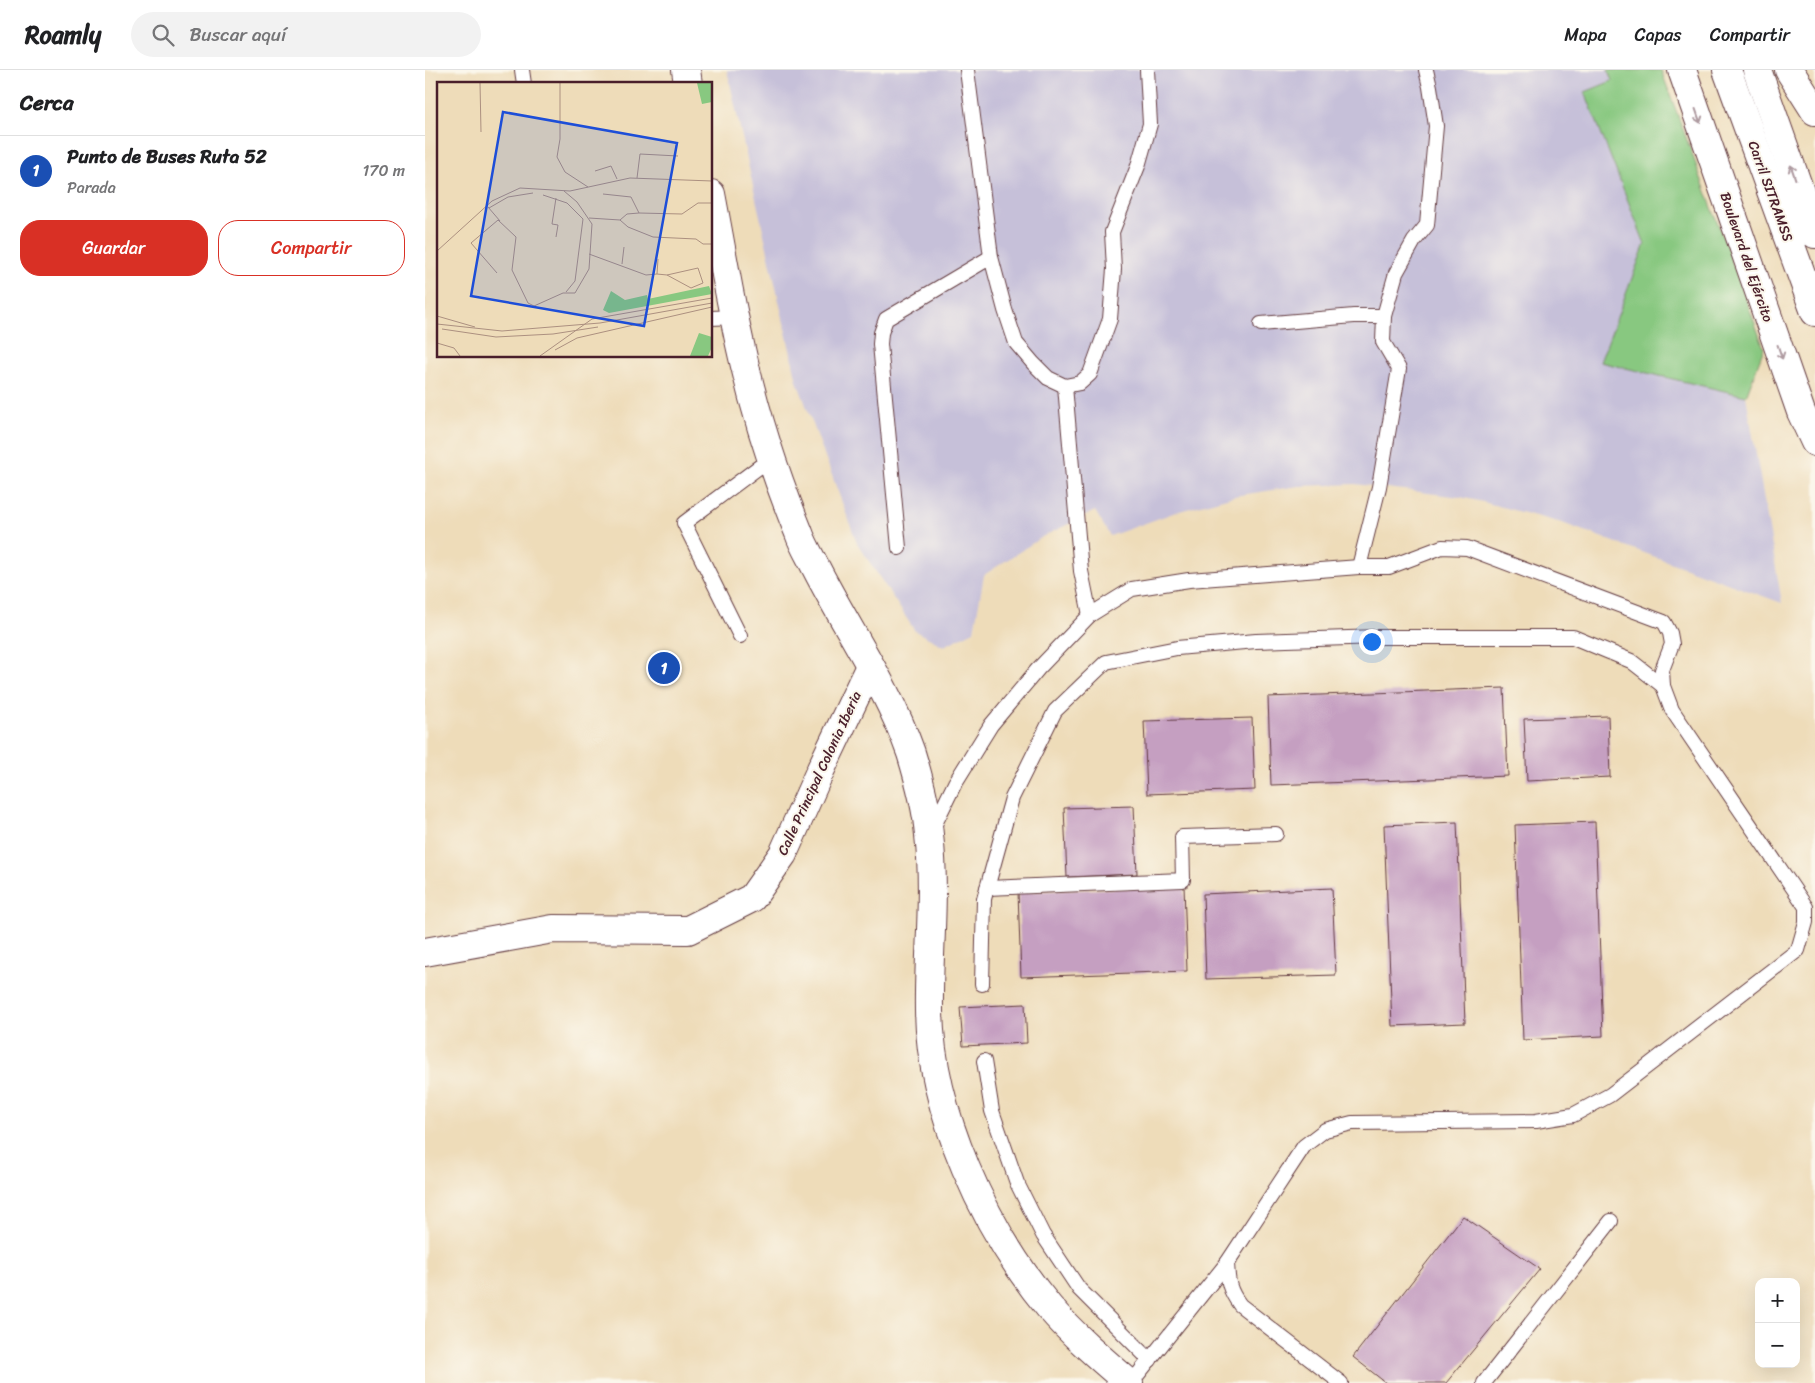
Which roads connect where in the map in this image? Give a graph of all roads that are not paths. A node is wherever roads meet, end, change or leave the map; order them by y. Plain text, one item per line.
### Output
1 (967, 70) edge
2 (1147, 70) edge
3 (1426, 70) edge
4 (1682, 70) edge
5 (1727, 70) edge
6 (1757, 70) edge
7 (1789, 70) edge
8 (1815, 111) edge
9 (713, 215) edge
10 (1815, 234) edge
11 (991, 257) junction
12 (1815, 312) edge
13 (1384, 316) junction
14 (723, 318) edge
15 (1261, 324) dead end
16 (1065, 386) junction
17 (1815, 442) edge
18 (771, 458) junction
19 (899, 548) dead end
20 (1359, 567) junction
21 (1089, 615) junction
22 (740, 636) dead end
23 (870, 666) junction
24 (1663, 686) junction
25 (1276, 834) dead end
26 (929, 835) junction
27 (987, 888) junction
28 (425, 952) edge
29 (981, 984) dead end
30 (984, 1061) dead end
31 (1611, 1221) dead end
32 (1227, 1263) junction
33 (1149, 1360) junction
34 (1130, 1383) edge
35 (1341, 1383) edge
36 (1484, 1383) edge

1 - 11 lane
2 - 16 lane
3 - 13 lane
4 -> 17 main road, Boulevard del Ejército
5 - 12 main road, Carril SITRAMSS
10 -> 6 main road
7 - 8 main road
9 - 14 main road
11 - 16 lane
11 - 19 lane
13 - 15 lane
13 - 20 lane
14 - 18 main road
16 - 21 lane
18 - 22 lane
18 - 23 main road
20 - 21 lane
20 - 24 lane
21 - 26 lane
23 - 26 main road
23 - 28 main road, Calle Principal Colonia Iberia
24 - 27 lane
24 - 32 lane
25 - 27 lane
26 - 34 main road
27 - 29 lane
30 - 33 lane
31 - 36 lane
32 - 33 lane
32 - 35 lane
33 - 34 lane

